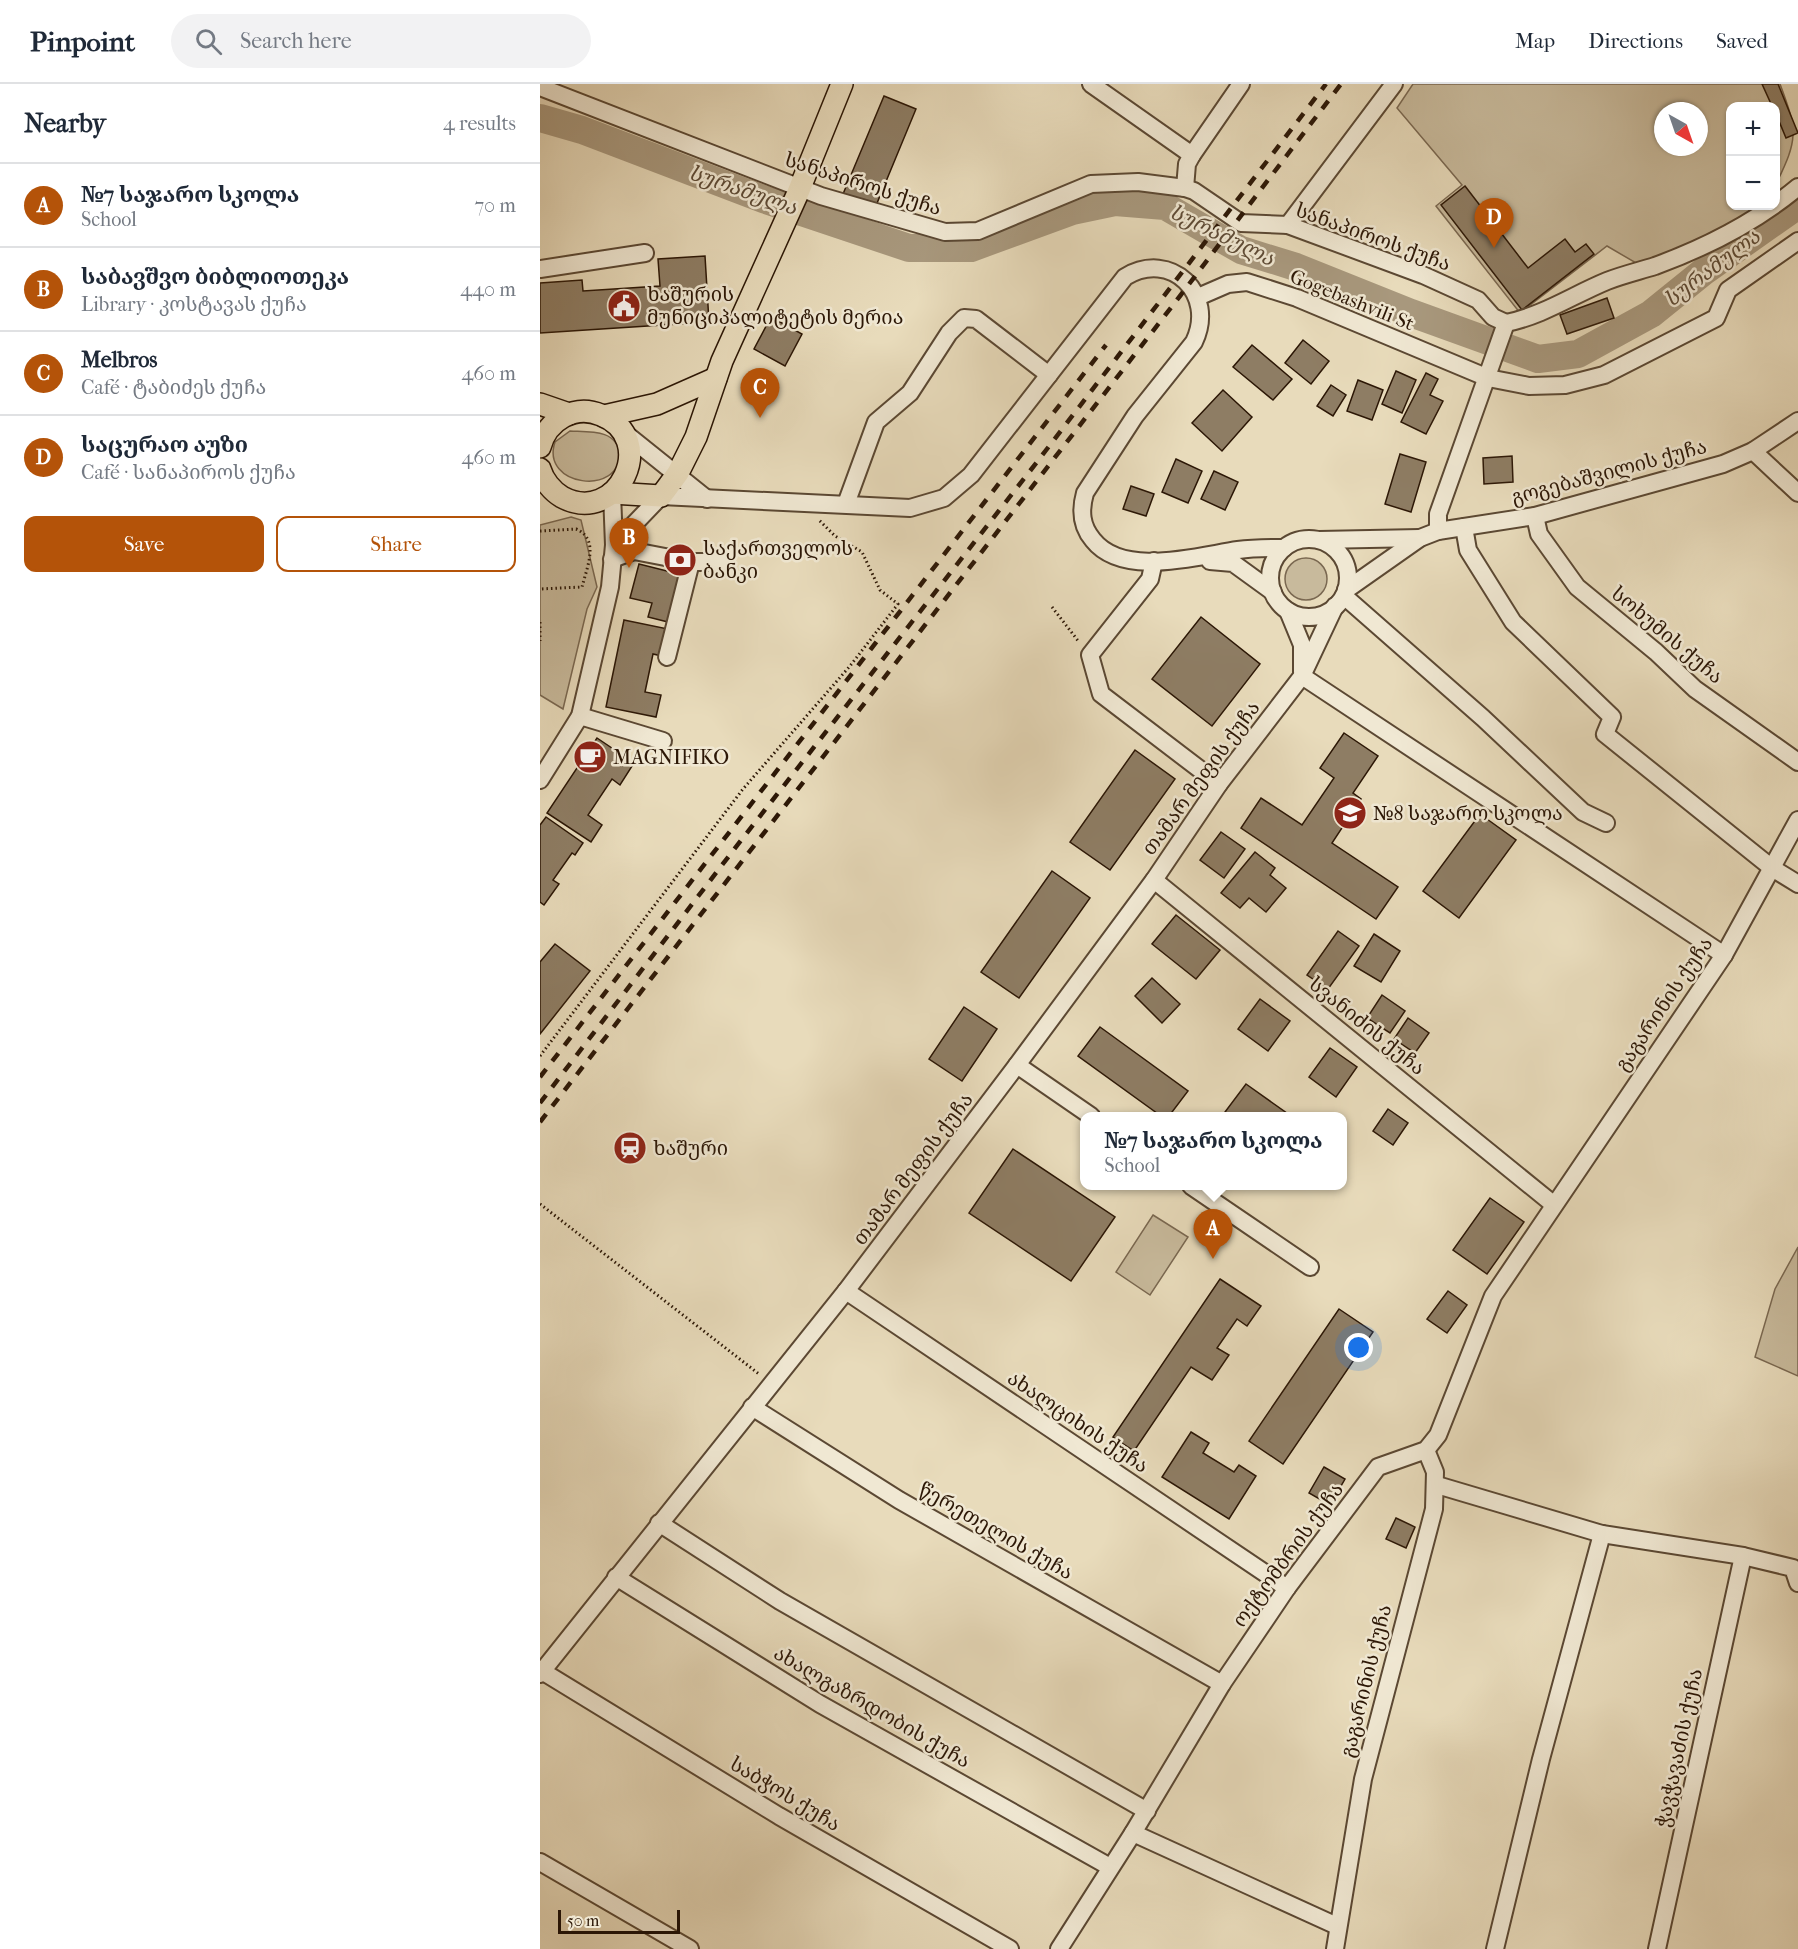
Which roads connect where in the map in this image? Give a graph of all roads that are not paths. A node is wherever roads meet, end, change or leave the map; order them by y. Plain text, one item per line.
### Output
1 (842, 84) edge
2 (1091, 84) edge
3 (1241, 84) edge
4 (1394, 84) edge
5 (540, 87) edge
6 (1192, 155) junction
7 (1798, 187) edge
8 (1185, 188) junction
9 (798, 191) junction
10 (1288, 225) junction
11 (1798, 241) edge
12 (645, 253) dead end
13 (540, 269) edge
14 (1198, 297) junction
15 (1504, 327) junction
16 (1048, 375) junction
17 (1489, 376) junction
18 (716, 378) junction
19 (540, 404) edge
20 (569, 414) junction
21 (604, 416) junction
22 (1798, 421) edge
23 (621, 430) junction
24 (541, 442) edge
25 (1753, 451) junction
26 (540, 471) edge
27 (678, 473) junction
28 (612, 493) junction
29 (1798, 493) edge
30 (661, 496) junction
31 (564, 498) junction
32 (540, 499) edge
33 (707, 499) junction
34 (846, 504) junction
35 (1535, 516) junction
36 (1464, 527) junction
37 (1438, 531) junction
38 (1420, 538) junction
39 (1318, 540) junction
40 (1284, 548) junction
41 (613, 552) junction
42 (1188, 559) junction
43 (1154, 561) junction
44 (691, 562) junction
45 (724, 562) dead end
46 (1273, 592) junction
47 (1342, 598) junction
48 (1288, 611) junction
49 (667, 657) dead end
50 (1302, 676) junction
51 (580, 716) junction
52 (663, 741) dead end
53 (1798, 762) edge
54 (540, 780) edge
55 (1219, 784) junction
56 (1798, 820) edge
57 (1606, 823) dead end
58 (1772, 868) junction
59 (1154, 880) junction
60 (1798, 884) edge
61 (1724, 955) junction
62 (1017, 1065) junction
63 (1085, 1112) edge
64 (1198, 1190) edge
65 (1553, 1204) junction
66 (1310, 1268) dead end
67 (846, 1292) junction
68 (752, 1407) junction
69 (1426, 1450) junction
70 (1437, 1485) junction
71 (659, 1523) junction
72 (1602, 1534) junction
73 (1743, 1556) junction
74 (616, 1577) junction
75 (1798, 1583) edge
76 (1287, 1588) junction
77 (541, 1672) edge
78 (1222, 1684) junction
79 (1147, 1811) junction
80 (1133, 1833) junction
81 (540, 1862) edge
82 (1110, 1867) junction
83 (1337, 1926) junction
84 (690, 1949) edge
85 (1010, 1949) edge
86 (1059, 1949) edge
87 (1335, 1949) edge
88 (1495, 1949) edge
89 (1657, 1949) edge

1 - 9 main road
2 - 6 street
3 - 6 street
4 - 10 street
5 - 9 street, სანაპიროს ქუჩა
6 - 8 street
7 - 15 street
8 - 9 street, სანაპიროს ქუჩა
8 - 10 street, სანაპიროს ქუჩა
9 - 18 main road
10 - 15 street, სანაპიროს ქუჩა
11 - 17 street, Gogebashvili St
12 - 13 street
14 - 16 street
14 - 17 street, Gogebashvili St
14 - 43 street
15 - 17 street
16 - 34 street
16 - 34 street
17 - 37 street
18 - 21 main road
18 - 27 main road
19 - 20 main road
20 - 21 main road
20 - 24 main road
21 - 23 main road
22 - 25 street, გოგებაშვილის ქუჩა
23 - 27 street
23 - 28 main road
25 - 29 street
25 - 35 street, გოგებაშვილის ქუჩა
26 - 31 main road
27 - 30 main road
27 - 33 street
28 - 30 main road
28 - 31 main road
28 - 41 street
30 - 33 street
30 - 41 street
31 - 32 main road
33 - 34 street
35 - 36 street, გოგებაშვილის ქუჩა
35 - 53 street, სოხუმის ქუჩა
36 - 37 street, გოგებაშვილის ქუჩა
36 - 58 street
37 - 38 street, გოგებაშვილის ქუჩა
38 - 39 street, გოგებაშვილის ქუჩა
38 - 47 street, გოგებაშვილის ქუჩა
39 - 40 street
39 - 47 street
40 - 42 street
40 - 46 street
41 - 44 street
41 - 51 street
42 - 43 street
42 - 46 street
43 - 55 street
44 - 45 street
44 - 49 street
46 - 48 street
47 - 48 street
47 - 50 street, თამარ მეფის ქუჩა
47 - 57 street
48 - 50 street
50 - 55 street, თამარ მეფის ქუჩა
50 - 61 street
51 - 52 street
51 - 54 street
55 - 59 street, თამარ მეფის ქუჩა
56 - 58 street, გაგარინის ქუჩა
58 - 60 street
58 - 61 street, გაგარინის ქუჩა
59 - 62 street, თამარ მეფის ქუჩა
59 - 65 street, სვანიძის ქუჩა
61 - 65 street, გაგარინის ქუჩა
62 - 63 street
62 - 67 street, თამარ მეფის ქუჩა
64 - 66 street
65 - 69 street
67 - 68 street, თამარ მეფის ქუჩა
67 - 76 street, ახალციხის ქუჩა
68 - 71 street, თამარ მეფის ქუჩა
68 - 78 street, წერეთელის ქუჩა
69 - 70 street, გაგარინის ქუჩა
69 - 76 street, ოქტომბრის ქუჩა
70 - 72 street
70 - 83 street, გაგარინის ქუჩა
71 - 74 street, თამარ მეფის ქუჩა
71 - 79 street
72 - 73 street
72 - 88 street
73 - 75 street
73 - 89 street, ჭავჭავაძის ქუჩა
74 - 77 street, თამარ მეფის ქუჩა
74 - 82 street, ახალგაზრდობის ქუჩა
76 - 78 street, ოქტომბრის ქუჩა
77 - 85 street, საბჭოს ქუჩა
78 - 79 street, ოქტომბრის ქუჩა
79 - 80 street, ოქტომბრის ქუჩა
80 - 82 street, ოქტომბრის ქუჩა
80 - 83 street
81 - 84 street
82 - 86 street, ოქტომბრის ქუჩა
83 - 87 street, გაგარინის ქუჩა

